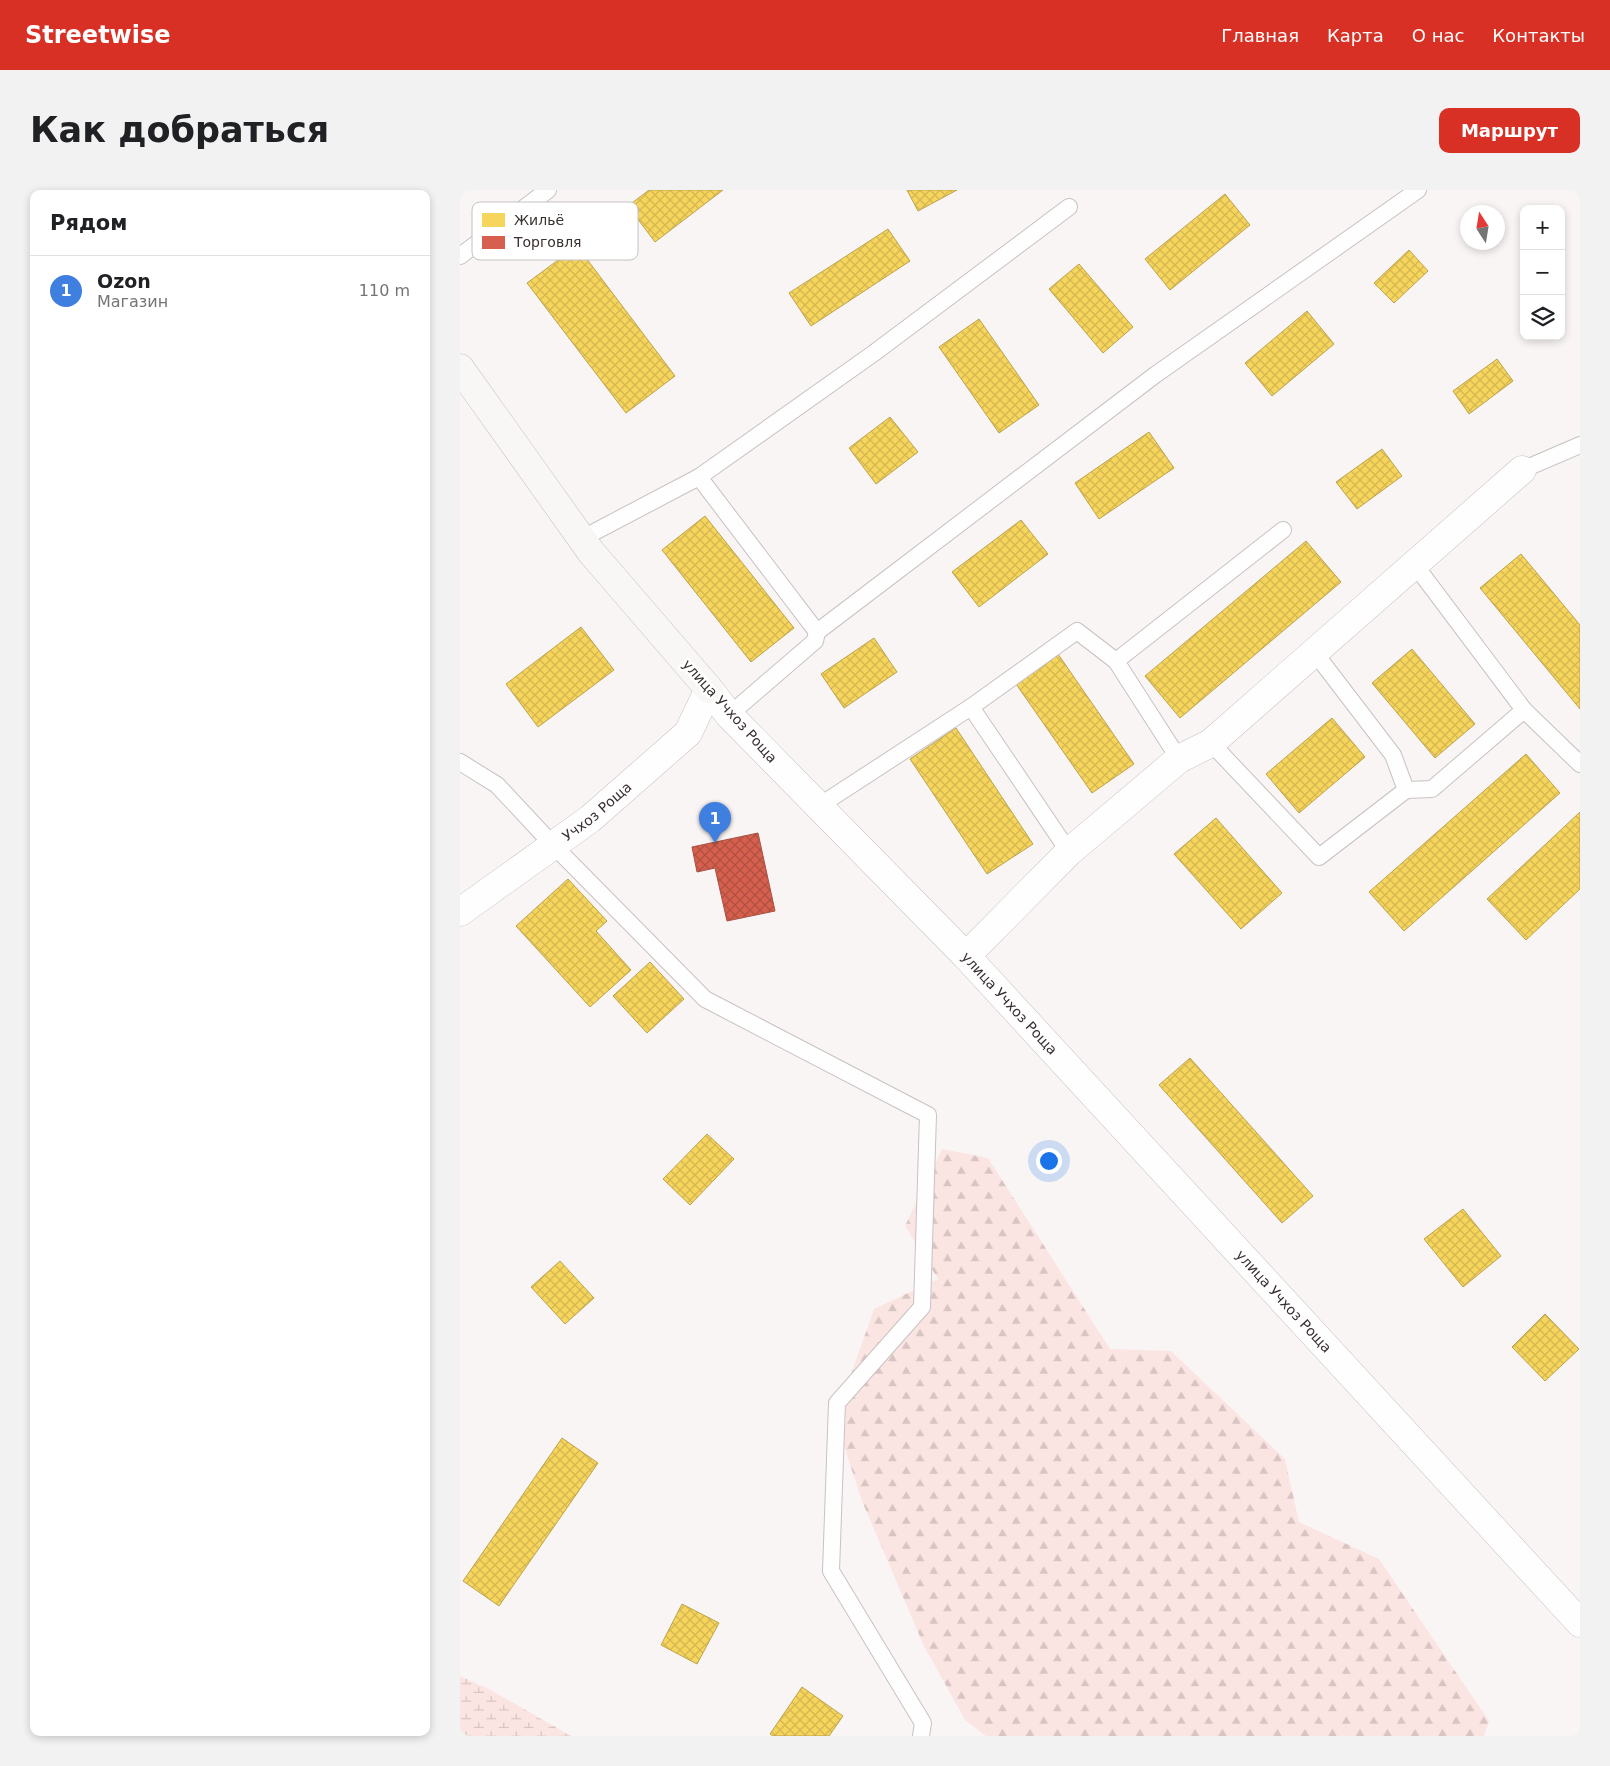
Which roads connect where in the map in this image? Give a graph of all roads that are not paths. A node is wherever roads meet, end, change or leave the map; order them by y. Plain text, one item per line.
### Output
1 (548, 190) edge
2 (1418, 190) edge
3 (532, 202) edge
4 (1069, 207) dead end
5 (472, 247) edge
6 (460, 256) edge
7 (460, 368) edge
8 (1580, 445) edge
9 (1522, 470) joint
10 (699, 477) junction
11 (1283, 530) dead end
12 (581, 539) junction
13 (1415, 565) junction
14 (818, 632) junction
15 (1315, 653) junction
16 (1116, 661) junction
17 (709, 689) junction
18 (971, 707) junction
19 (1524, 710) junction
20 (729, 715) junction
21 (1211, 744) junction
22 (1179, 759) junction
23 (460, 762) edge
24 (1580, 764) edge
25 (1406, 790) junction
26 (819, 806) junction
27 (553, 845) junction
28 (1069, 852) junction
29 (460, 912) edge
30 (966, 956) junction
31 (1580, 1623) edge
32 (921, 1736) edge

1 - 3 lane
2 - 14 lane
4 - 10 lane
5 - 6 lane
7 - 12 street, улица Учхоз Роща
8 - 9 lane
9 - 13 street
10 - 12 lane
10 - 14 lane
11 - 16 lane
12 - 17 street, улица Учхоз Роща
13 - 15 street
13 - 19 lane
14 - 20 lane
15 - 21 street
15 - 25 lane
16 - 18 lane
16 - 22 lane
17 - 20 street, улица Учхоз Роща
17 - 27 street, Учхоз Роща
18 - 26 lane
18 - 28 lane
19 - 24 lane
19 - 25 lane
20 - 26 street, улица Учхоз Роща
21 - 22 street
21 - 25 lane
22 - 28 street
23 - 27 lane
26 - 30 street, улица Учхоз Роща
27 - 29 street, Учхоз Роща
27 - 32 lane
28 - 30 street
30 - 31 street, улица Учхоз Роща

